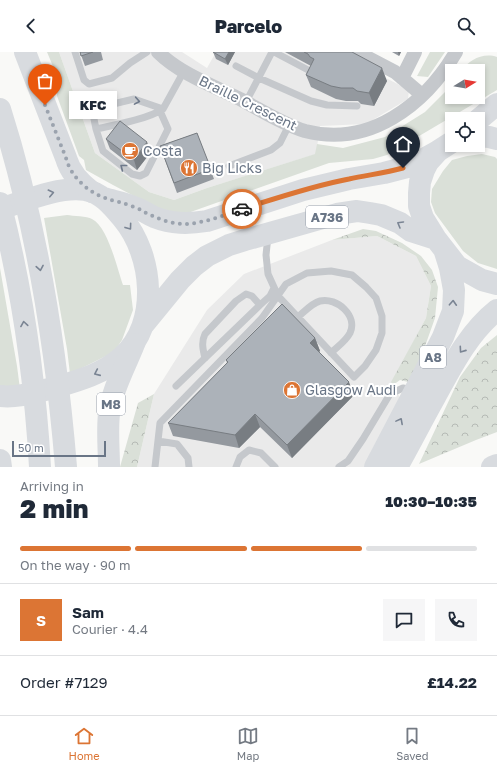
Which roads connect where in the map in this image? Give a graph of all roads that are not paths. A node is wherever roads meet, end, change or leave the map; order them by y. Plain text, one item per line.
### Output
1 (25, 52) edge
2 (75, 52) edge
3 (147, 52) edge
4 (158, 52) edge
5 (273, 52) edge
6 (357, 52) edge
7 (415, 52) edge
8 (456, 52) edge
9 (236, 66) dead end
10 (184, 71) junction
11 (310, 71) edge
12 (259, 78) junction
13 (402, 78) junction
14 (422, 95) junction
15 (246, 102) junction
16 (497, 104) edge
17 (357, 106) dead end
18 (0, 109) edge
19 (161, 110) junction
20 (485, 114) edge
21 (289, 125) junction
22 (96, 129) junction
23 (485, 137) edge
24 (497, 139) edge
25 (445, 146) edge
26 (229, 166) dead end
27 (97, 195) junction
28 (0, 203) edge
29 (0, 209) edge
30 (268, 234) junction
31 (441, 246) junction
32 (497, 284) edge
33 (274, 288) junction
34 (278, 296) junction
35 (260, 305) junction
36 (497, 310) edge
37 (298, 317) junction
38 (138, 335) junction
39 (331, 353) junction
40 (205, 358) junction
41 (176, 386) dead end
42 (415, 391) junction
43 (0, 396) edge
44 (158, 441) junction
45 (0, 460) edge
46 (384, 463) edge
47 (497, 465) edge
48 (1, 467) edge
49 (40, 467) edge
50 (66, 467) edge
51 (109, 467) edge
52 (155, 467) edge
53 (190, 467) edge
54 (236, 467) edge
55 (275, 467) edge
56 (339, 467) edge
57 (492, 467) edge

1 - 27 main road
2 - 3 lane
4 - 10 street, Braille Crescent
5 - 11 lane
5 - 12 lane
6 - 13 street
7 - 13 street
8 - 14 street, Braille Crescent
9 - 12 lane
10 - 15 street, Braille Crescent
10 - 19 lane
12 - 15 lane
12 - 17 lane
13 - 14 street
14 - 21 street, Braille Crescent
15 - 21 street, Braille Crescent
16 - 20 main road
18 -> 50 main road
19 - 22 lane
22 -> 19 lane
19 -> 22 lane
21 - 26 lane
23 - 24 main road
25 - 27 main road, A736
25 - 31 main road
29 -> 27 main road, A736
27 -> 38 main road
49 -> 28 main road
31 -> 30 main road, A736
30 - 33 lane
30 - 38 main road, A736
31 - 32 main road
42 -> 31 main road, A8
33 - 34 lane
33 - 35 lane
34 - 37 lane
34 - 39 lane
34 - 44 lane
35 - 40 lane
35 - 40 lane
36 -> 46 main road, A8
37 - 39 lane
37 - 39 lane
38 -> 43 main road, A736
38 - 51 main road, M8
40 - 41 lane
46 -> 42 main road, A8
42 - 56 lane
44 - 52 lane
44 - 53 lane
45 - 48 main road
47 - 57 main road
54 - 55 lane

